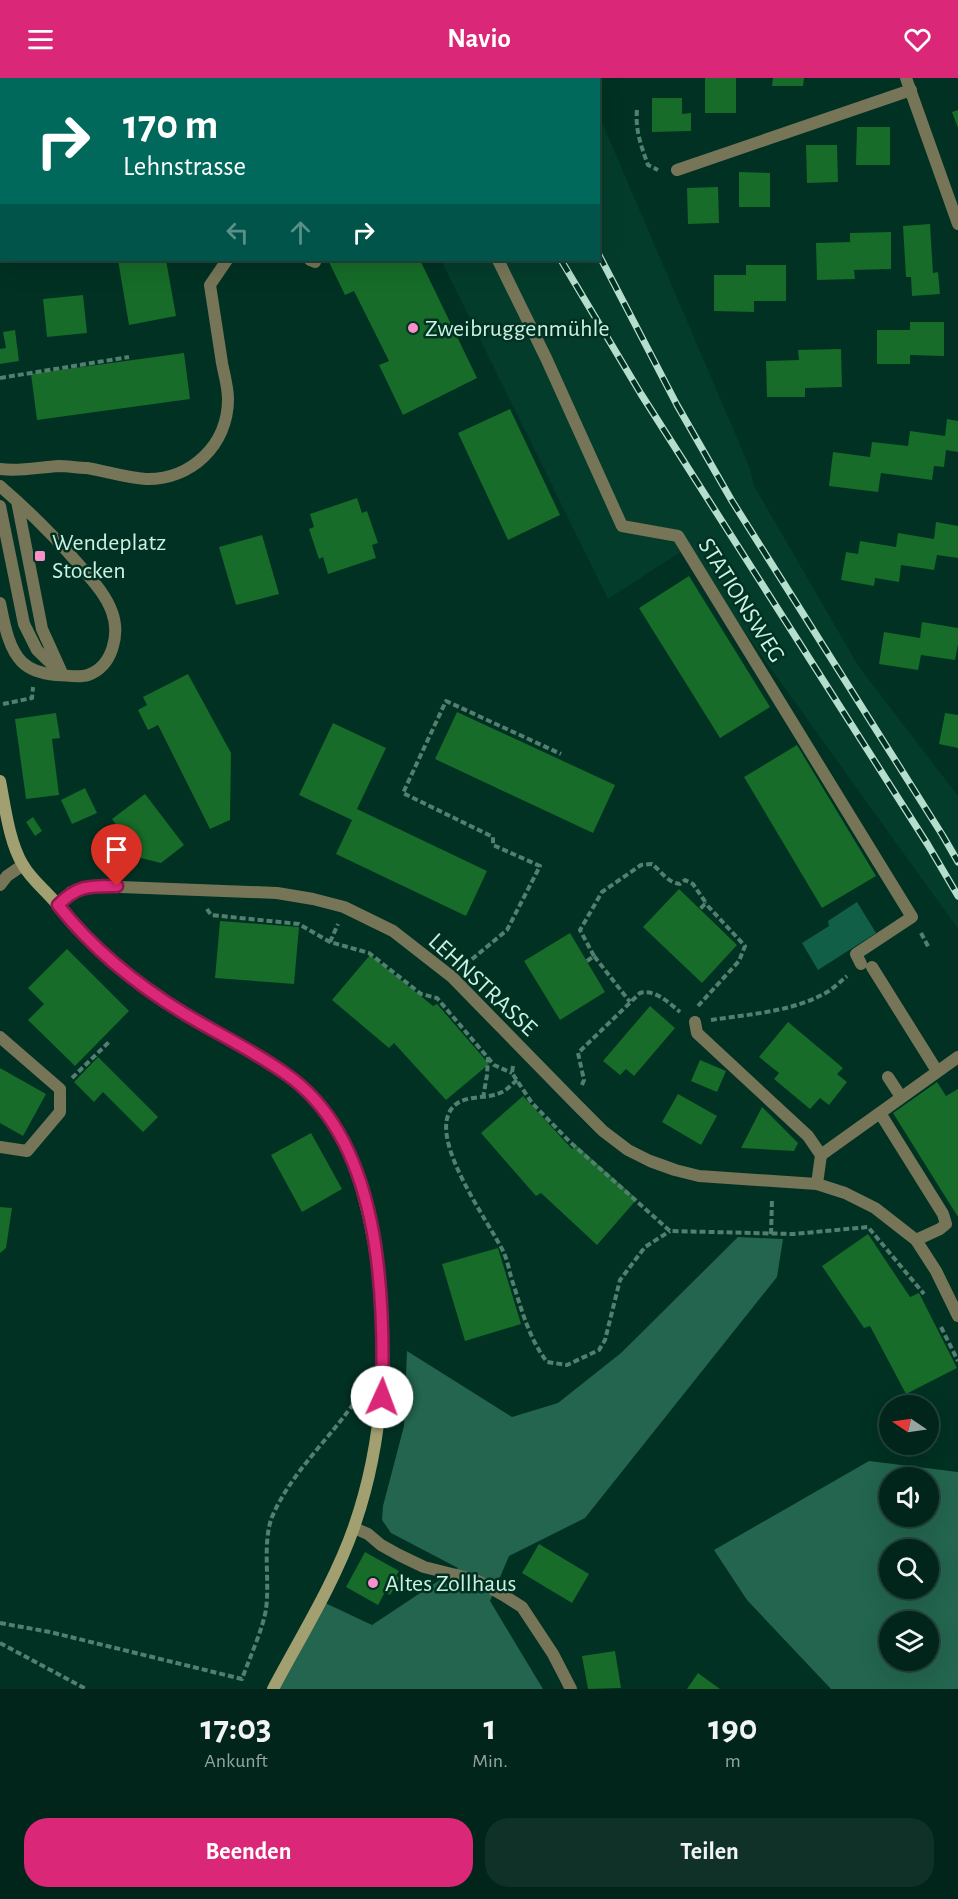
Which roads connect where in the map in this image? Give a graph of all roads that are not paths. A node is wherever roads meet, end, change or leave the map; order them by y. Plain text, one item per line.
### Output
1 (909, 84) edge
2 (677, 170) road end
3 (958, 224) edge
4 (226, 261) edge
5 (498, 261) edge
6 (0, 469) edge
7 (0, 486) edge
8 (17, 501) junction
9 (0, 506) edge
10 (0, 603) edge
11 (63, 675) junction
12 (0, 781) edge
13 (3, 815) edge
14 (23, 865) junction
15 (0, 885) edge
16 (58, 905) junction
17 (695, 1016) road end
18 (0, 1036) edge
19 (958, 1058) edge
20 (937, 1071) junction
21 (888, 1077) dead end
22 (901, 1097) junction
23 (880, 1113) junction
24 (0, 1147) edge
25 (821, 1155) junction
26 (817, 1184) junction
27 (916, 1240) junction
28 (958, 1316) edge
29 (354, 1528) junction
30 (273, 1689) edge
31 (571, 1689) edge

1 - 2 street
1 - 3 street
4 - 6 street
5 - 20 street, STATIONSWEG
7 - 8 street
8 - 11 street
8 - 11 street
9 - 11 street
10 - 11 street
12 - 13 street
13 - 14 street
14 - 15 street
14 - 16 street
16 - 26 street, LEHNSTRASSE
16 - 29 street
17 - 25 street
18 - 24 street
19 - 20 street
20 - 22 street
21 - 22 street
22 - 23 street
23 - 25 street
23 - 27 street
25 - 26 street
26 - 27 street, LEHNSTRASSE
27 - 28 street, LEHNSTRASSE
29 - 30 street
29 - 31 street

